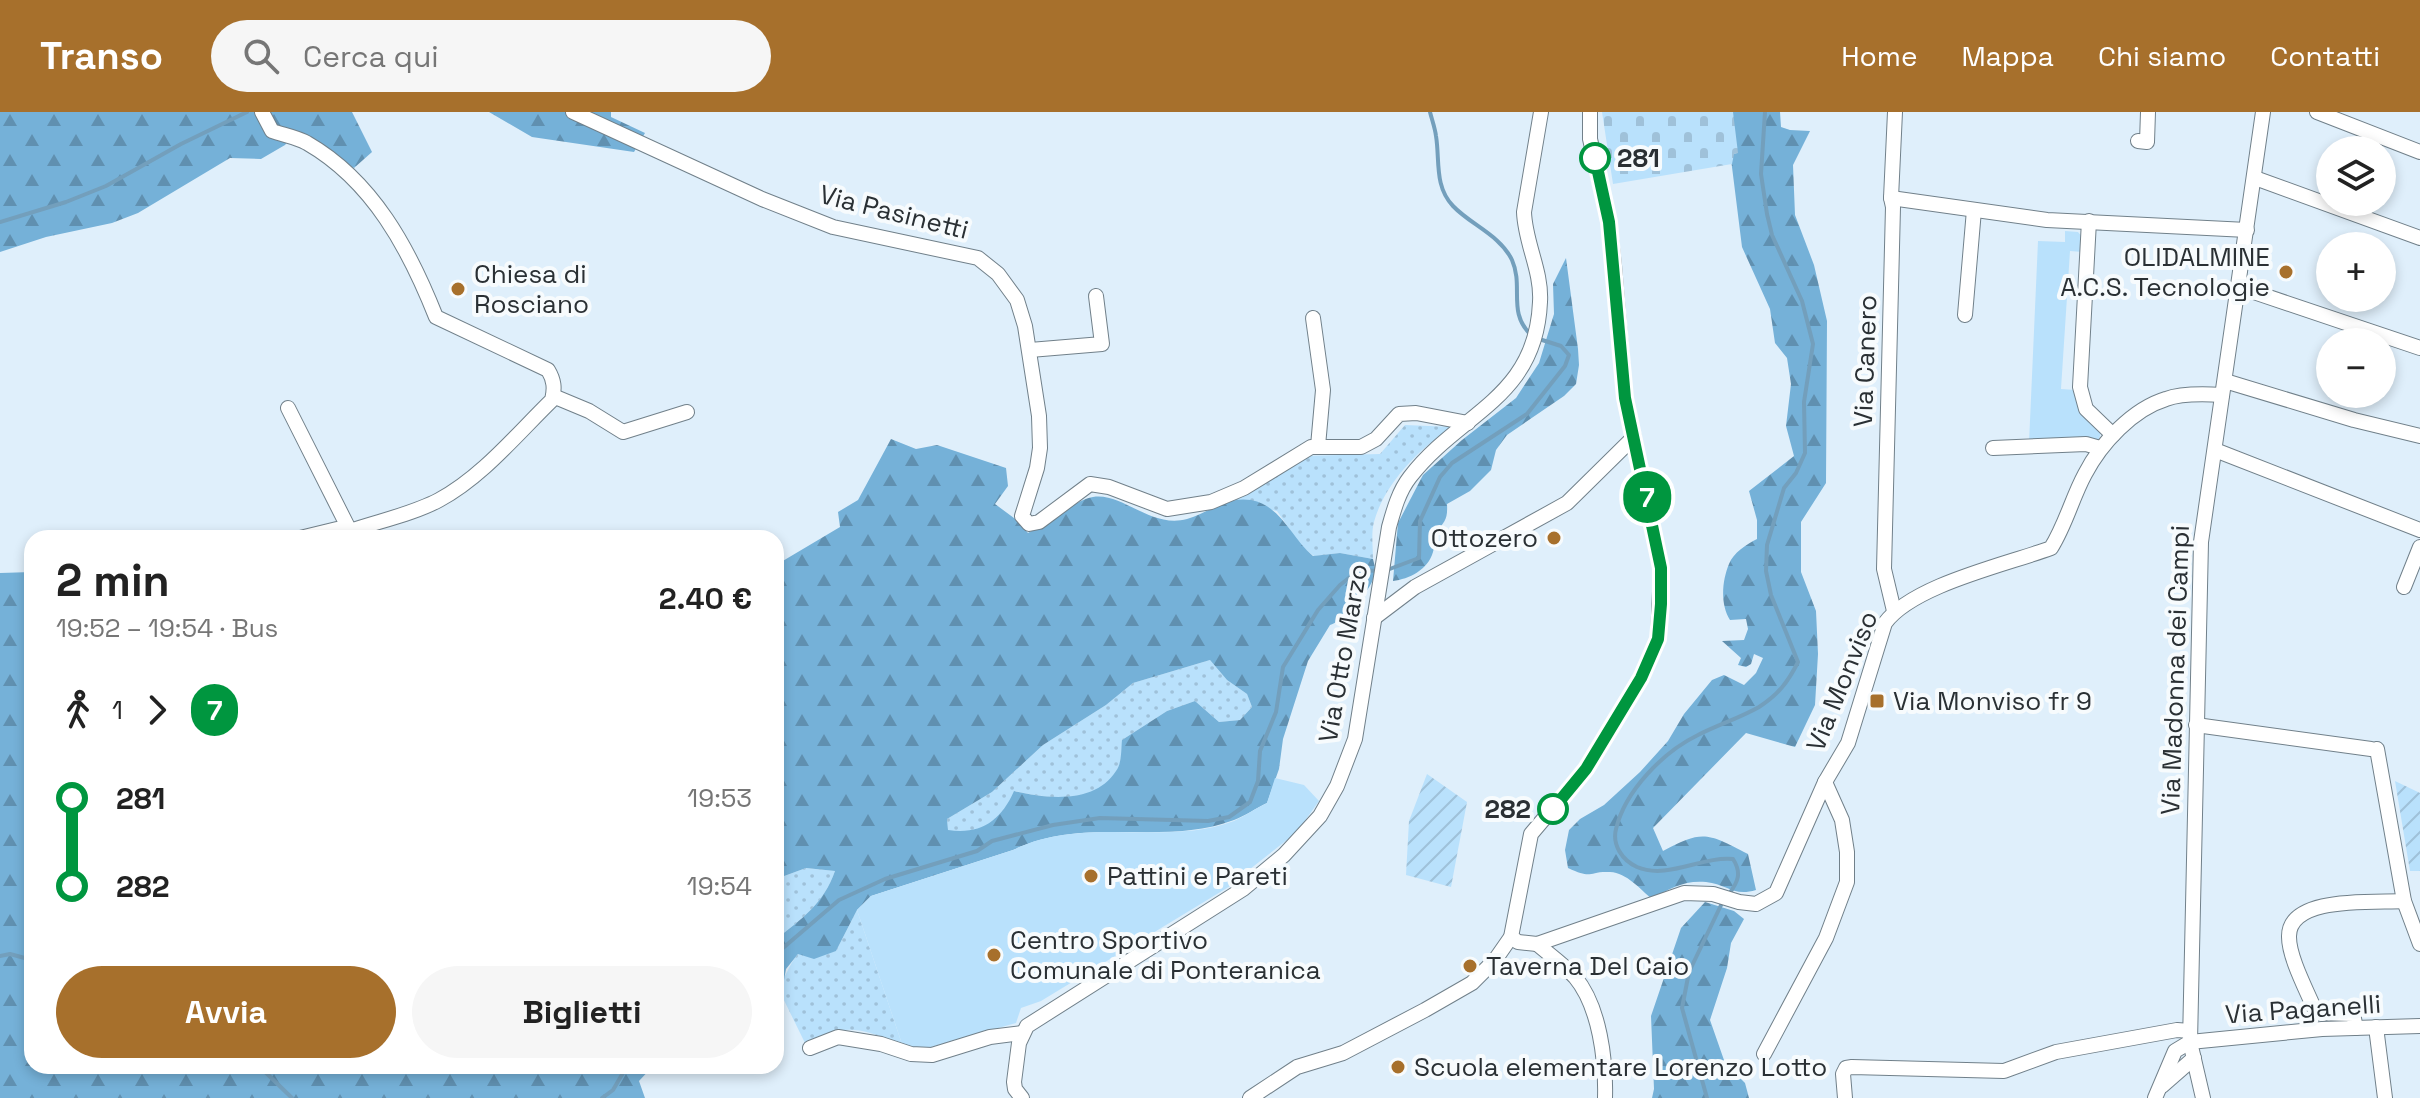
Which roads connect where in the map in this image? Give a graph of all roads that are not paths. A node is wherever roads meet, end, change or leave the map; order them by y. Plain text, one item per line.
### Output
1 (262, 112) edge
2 (573, 112) edge
3 (1541, 112) edge
4 (1590, 112) edge
5 (1895, 112) edge
6 (2148, 112) edge
7 (2263, 112) edge
8 (2317, 112) edge
9 (2138, 141) dead end
10 (2420, 152) edge
11 (2255, 178) junction
12 (1891, 198) junction
13 (1974, 210) junction
14 (2089, 221) junction
15 (2247, 230) junction
16 (2420, 238) edge
17 (2239, 287) junction
18 (1096, 296) dead end
19 (1965, 315) dead end
20 (1313, 318) dead end
21 (2420, 348) edge
22 (1030, 350) junction
23 (2224, 388) junction
24 (553, 396) junction
25 (288, 408) dead end
26 (687, 412) dead end
27 (1468, 423) junction
28 (2113, 435) junction
29 (2420, 436) edge
30 (1634, 437) junction
31 (1318, 446) junction
32 (1993, 448) dead end
33 (2100, 448) junction
34 (2215, 450) junction
35 (349, 530) edge
36 (353, 530) edge
37 (2420, 530) edge
38 (2420, 547) edge
39 (1379, 585) junction
40 (1415, 587) junction
41 (2404, 587) dead end
42 (1894, 611) junction
43 (1374, 618) junction
44 (2196, 725) junction
45 (1825, 782) junction
46 (2404, 901) junction
47 (1511, 937) junction
48 (1537, 944) junction
49 (2420, 944) edge
50 (2420, 1026) edge
51 (2376, 1027) junction
52 (2356, 1028) junction
53 (1022, 1033) junction
54 (2190, 1036) junction
55 (810, 1048) dead end
56 (1764, 1054) dead end
57 (2194, 1058) junction
58 (2157, 1094) edge
59 (1022, 1098) edge
60 (1250, 1098) edge
61 (1605, 1098) edge
62 (1845, 1098) edge
63 (2203, 1098) edge
64 (2385, 1098) edge

1 - 24 street
2 - 22 street, Via Pasinetti
3 - 27 street, Via Otto Marzo
4 - 30 street
5 - 12 street, Via Canero
6 - 9 street
7 - 11 street, Via Madonna dei Campi
8 - 10 street
11 - 15 street, Via Madonna dei Campi
11 - 16 street
12 - 13 street
12 - 42 street, Via Canero
13 - 14 street
13 - 19 street
14 - 15 street
14 - 28 street
15 - 17 street, Via Madonna dei Campi
17 - 21 street
17 - 23 street, Via Madonna dei Campi
18 - 22 street
20 - 31 street
22 - 31 street, Via Pasinetti
23 - 28 street, Via Monviso
23 - 29 street
23 - 34 street, Via Madonna dei Campi
24 - 26 street
24 - 36 street
25 - 35 street
27 - 31 street, Via Pasinetti
27 - 39 street, Via Otto Marzo
28 - 33 street, Via Monviso
30 - 40 street
30 - 47 street
32 - 33 street
33 - 42 street, Via Monviso
34 - 37 street
34 - 44 street, Via Madonna dei Campi
38 - 41 street
39 - 40 street
39 - 43 street, Via Otto Marzo
40 - 43 street
42 - 45 street, Via Monviso
43 - 53 street, Via Otto Marzo
44 - 46 street
44 - 54 street, Via Madonna dei Campi
45 - 48 street, Via Monviso
45 - 56 street
46 - 49 street
46 - 52 street
47 - 48 street
47 - 60 street
48 - 61 street
50 - 51 street, Via Paganelli
51 - 52 street, Via Paganelli
51 - 64 street
52 - 54 street, Via Paganelli
53 - 55 street
53 - 59 street
54 - 57 street, Via Madonna dei Campi
54 - 58 street
54 - 62 street, Via Paganelli
57 - 58 street
57 - 63 street, Via Madonna dei Campi

